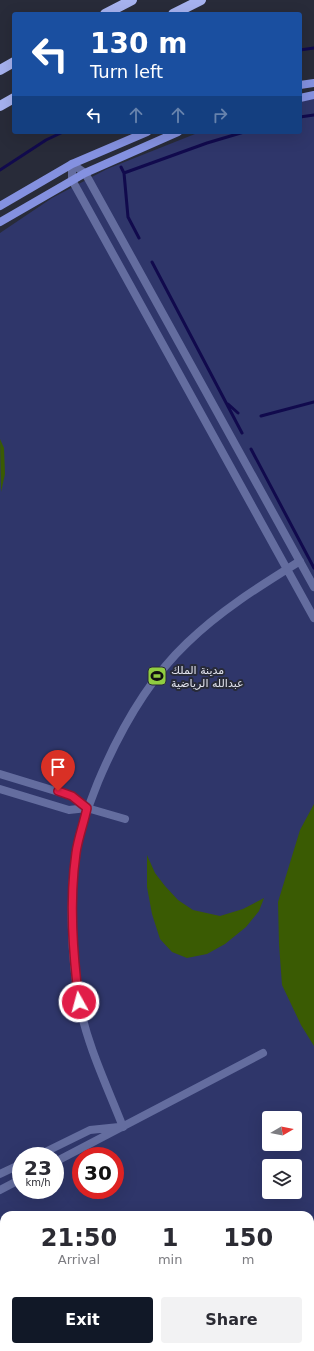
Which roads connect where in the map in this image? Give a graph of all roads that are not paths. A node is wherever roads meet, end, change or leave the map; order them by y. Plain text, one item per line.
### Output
1 (132, 0) edge
2 (201, 0) edge
3 (108, 12) edge
4 (177, 12) edge
5 (12, 63) edge
6 (0, 70) edge
7 (314, 83) edge
8 (302, 85) edge
9 (314, 95) edge
10 (302, 98) edge
11 (12, 99) edge
12 (0, 106) edge
13 (142, 134) edge
14 (173, 134) edge
15 (72, 164) junction
16 (85, 173) junction
17 (72, 180) junction
18 (0, 206) edge
19 (0, 222) edge
20 (300, 561) junction
21 (288, 569) junction
22 (314, 587) edge
23 (314, 618) edge
24 (0, 774) edge
25 (0, 789) edge
26 (87, 808) junction
27 (125, 819) dead end
28 (263, 1053) dead end
29 (123, 1127) junction
30 (55, 1147) edge
31 (64, 1157) edge
32 (12, 1168) edge
33 (0, 1174) edge
34 (12, 1184) edge
35 (0, 1190) edge

1 - 3 main road
2 - 4 main road
5 - 6 main road
7 - 8 main road
9 - 10 main road
11 - 12 main road
13 - 15 main road
14 - 16 main road
15 - 16 street
15 - 17 street
15 - 18 main road
16 - 17 main road
16 - 20 street
17 - 19 main road
17 - 21 street
20 - 21 street
20 - 22 street
21 - 23 street
21 - 26 street
24 - 26 street
25 - 26 street
26 - 27 street
26 - 29 street
28 - 29 street
29 - 30 street
29 - 31 street
32 - 33 street
34 - 35 street

